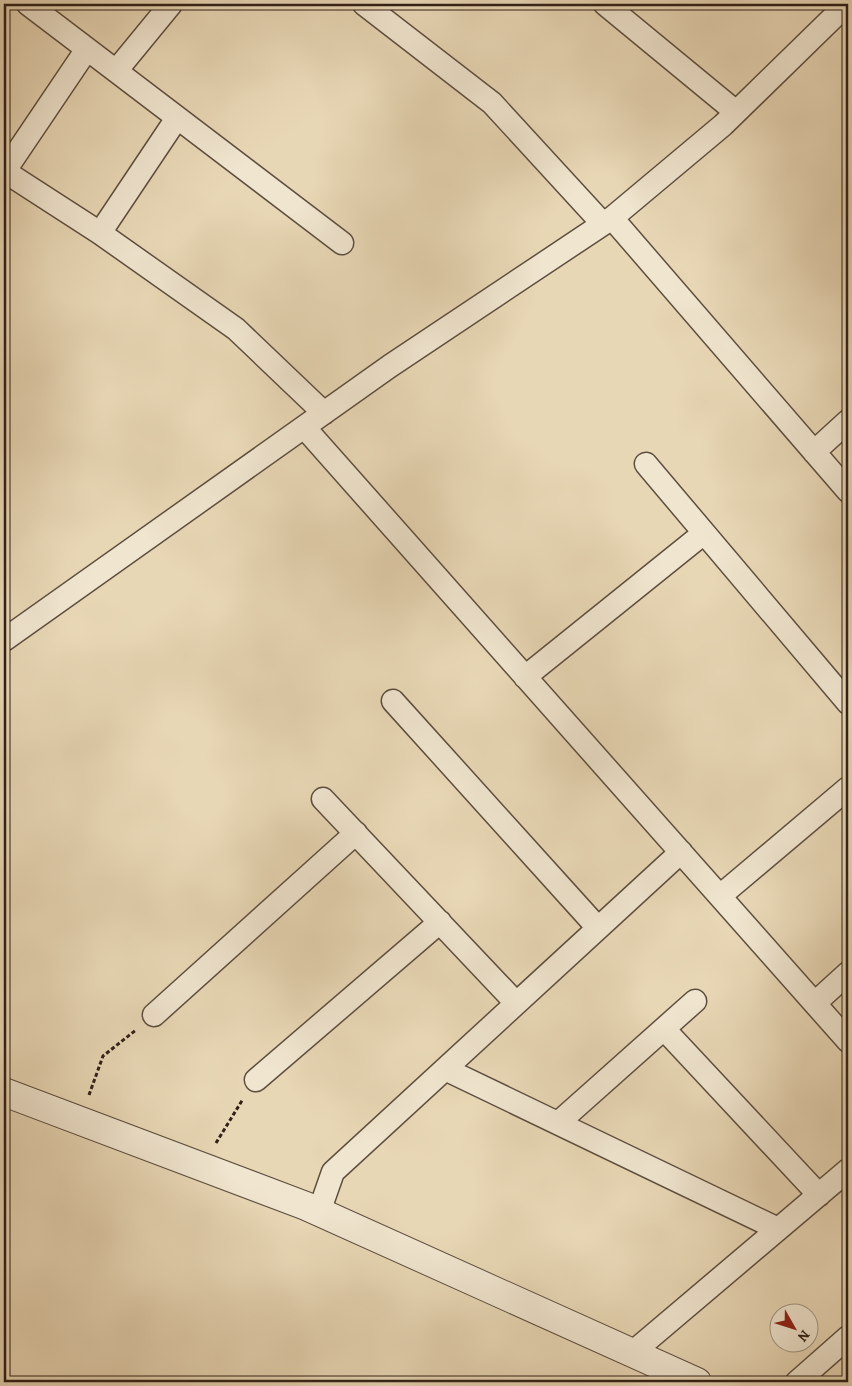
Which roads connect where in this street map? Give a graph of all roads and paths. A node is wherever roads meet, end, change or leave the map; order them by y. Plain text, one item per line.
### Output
1 (28, 4) edge
2 (171, 4) edge
3 (364, 4) edge
4 (606, 4) edge
5 (847, 4) edge
6 (87, 49) junction
7 (116, 71) junction
8 (736, 112) junction
9 (177, 118) junction
10 (4, 171) edge
11 (608, 221) junction
12 (100, 233) junction
13 (342, 243) dead end
14 (324, 412) junction
15 (848, 421) edge
16 (304, 427) junction
17 (814, 452) junction
18 (646, 464) dead end
19 (848, 491) edge
20 (704, 533) junction
21 (4, 640) edge
22 (525, 677) junction
23 (393, 701) dead end
24 (848, 703) edge
25 (848, 788) edge
26 (323, 798) dead end
27 (356, 833) junction
28 (681, 852) junction
29 (720, 896) junction
30 (440, 922) junction
31 (598, 928) junction
32 (848, 973) edge
33 (695, 1002) dead end
34 (516, 1003) junction
35 (815, 1003) junction
36 (154, 1015) joint
37 (664, 1029) junction
38 (848, 1041) edge
39 (445, 1069) junction
40 (256, 1080) joint
41 (4, 1092) edge
42 (79, 1120) junction
43 (558, 1123) junction
44 (204, 1167) junction
45 (848, 1170) edge
46 (819, 1195) junction
47 (319, 1212) junction
48 (778, 1229) junction
49 (848, 1337) edge
50 (632, 1353) junction
51 (698, 1382) edge
52 (797, 1382) edge

1 - 6 street
2 - 7 street
3 - 11 street
4 - 8 street
5 - 8 street
6 - 7 street
6 - 10 street
7 - 9 street
8 - 11 street
9 - 12 street
9 - 13 street
10 - 12 street
11 - 14 street
11 - 17 street
12 - 14 street
14 - 16 street
15 - 17 street
16 - 21 street
16 - 22 street
17 - 19 street
18 - 20 street
20 - 22 street
20 - 24 street
22 - 28 street
23 - 31 street
25 - 29 street
26 - 27 street
27 - 30 street
27 - 36 street
28 - 29 street
28 - 31 street
29 - 35 street
30 - 34 street
30 - 40 street
31 - 34 street
32 - 35 street
33 - 37 street
34 - 39 street
35 - 38 street
36 - 42 path
37 - 43 street
37 - 46 street
39 - 43 street
39 - 47 street
40 - 44 path
41 - 42 street
42 - 44 street
43 - 48 street
44 - 47 street
45 - 46 street
46 - 48 street
47 - 50 street
48 - 50 street
49 - 52 street
50 - 51 street

